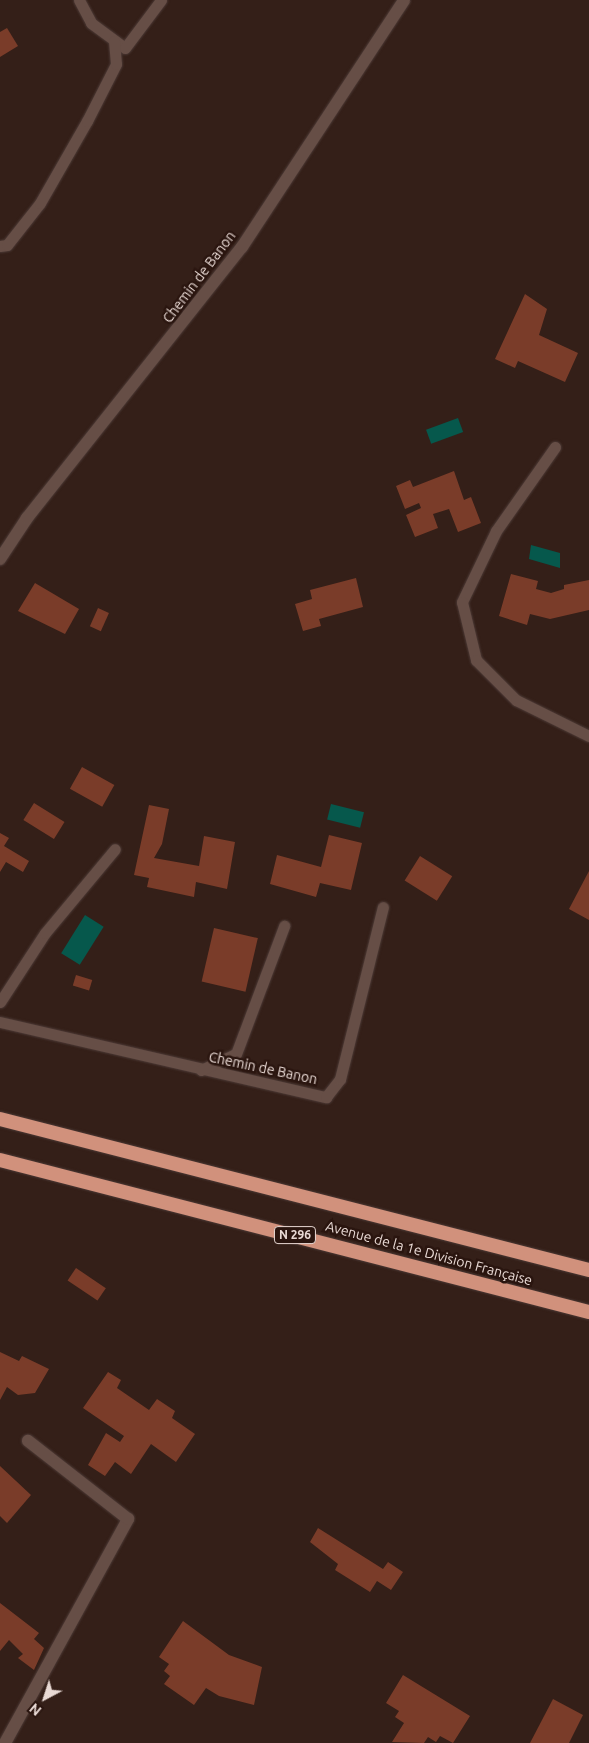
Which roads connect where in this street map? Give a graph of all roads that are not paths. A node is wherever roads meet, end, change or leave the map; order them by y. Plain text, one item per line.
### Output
1 (79, 0) edge
2 (161, 0) edge
3 (404, 0) edge
4 (114, 41) junction
5 (0, 246) edge
6 (555, 447) dead end
7 (0, 559) edge
8 (589, 736) edge
9 (115, 849) dead end
10 (383, 907) dead end
11 (284, 926) dead end
12 (0, 1002) edge
13 (0, 1022) edge
14 (201, 1070) junction
15 (0, 1119) edge
16 (0, 1160) edge
17 (589, 1270) edge
18 (589, 1312) edge
19 (28, 1441) dead end
20 (5, 1743) edge

1 - 4 lane
2 - 4 lane
3 - 7 street, Chemin de Banon
4 - 5 lane
6 - 8 lane
9 - 12 lane
10 - 14 lane, Chemin de Banon
11 - 14 lane
13 - 14 lane, Chemin de Banon
15 - 17 highway, Avenue de la 1e Division Française
16 - 18 highway, Avenue de la 1e Division Française / N 296
19 - 20 street

